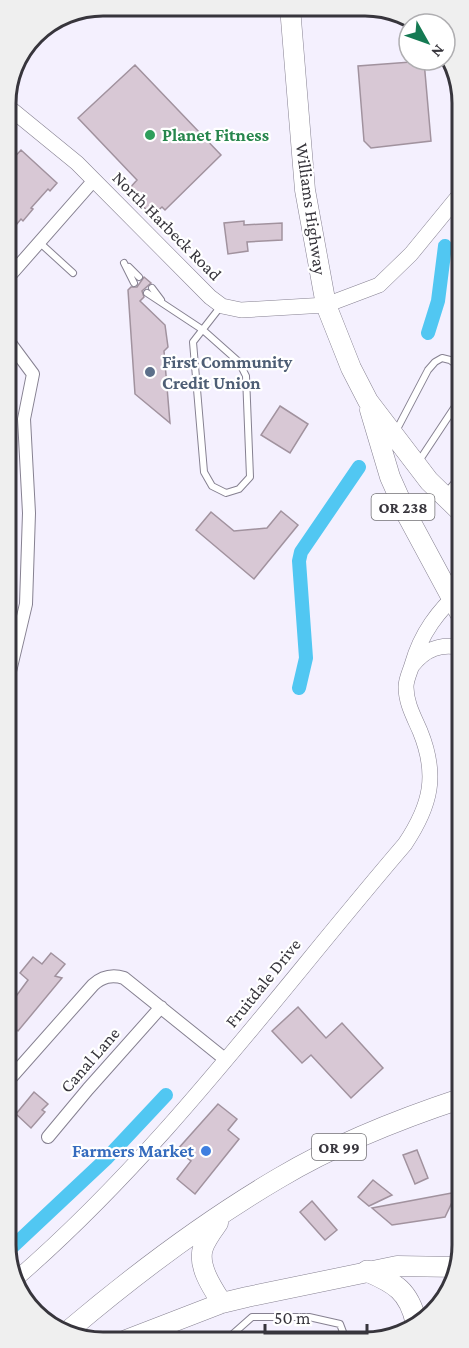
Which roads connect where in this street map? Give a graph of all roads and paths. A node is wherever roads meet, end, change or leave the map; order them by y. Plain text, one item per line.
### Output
1 (291, 16) edge
2 (17, 114) edge
3 (94, 180) junction
4 (452, 204) edge
5 (39, 242) junction
6 (124, 263) dead end
7 (17, 267) edge
8 (73, 273) dead end
9 (137, 280) dead end
10 (149, 291) dead end
11 (326, 305) junction
12 (222, 306) junction
13 (202, 330) junction
14 (17, 352) edge
15 (452, 361) edge
16 (368, 401) junction
17 (452, 411) edge
18 (394, 436) junction
19 (417, 465) junction
20 (452, 486) edge
21 (444, 495) junction
22 (452, 503) edge
23 (452, 585) edge
24 (452, 599) edge
25 (17, 644) edge
26 (452, 645) edge
27 (411, 666) junction
28 (161, 1007) junction
29 (226, 1060) junction
30 (16, 1072) edge
31 (452, 1102) edge
32 (48, 1137) dead end
33 (224, 1213) junction
34 (450, 1267) edge
35 (367, 1271) junction
36 (22, 1274) edge
37 (247, 1297) junction
38 (222, 1303) junction
39 (414, 1316) edge
40 (252, 1317) junction
41 (74, 1326) edge
42 (147, 1332) edge
43 (235, 1332) edge
44 (343, 1332) edge

1 - 11 main road, Williams Highway / OR 238
2 - 3 street, North Harbeck Road
3 - 5 street
3 - 12 street, North Harbeck Road
4 - 11 street, North Harbeck Road
5 - 7 street
5 - 8 lane
6 - 9 lane
10 - 13 lane
11 - 12 street, North Harbeck Road
11 - 16 main road, Williams Highway / OR 238
12 - 13 lane
13 - 13 lane
14 - 25 street
15 - 18 lane
16 - 18 main road, Williams Highway / OR 238
16 - 23 main road, Williams Highway / OR 238
17 - 19 lane
18 - 19 main road, Williams Highway / OR 238
19 - 21 main road, Williams Highway / OR 238
20 - 21 lane
21 - 22 main road, Williams Highway / OR 238
24 - 27 street, Fruitdale Drive
26 - 27 street
27 - 29 street, Fruitdale Drive
28 - 29 street
28 - 30 street
28 - 32 street, Canal Lane
29 - 36 street, Fruitdale Drive
31 - 33 main road, OR 99
33 - 38 main road
33 - 41 main road, OR 99
34 - 35 main road
35 - 37 main road
35 - 39 highway
37 - 38 main road
37 - 40 lane
38 - 42 main road
40 - 43 lane
40 - 44 lane

